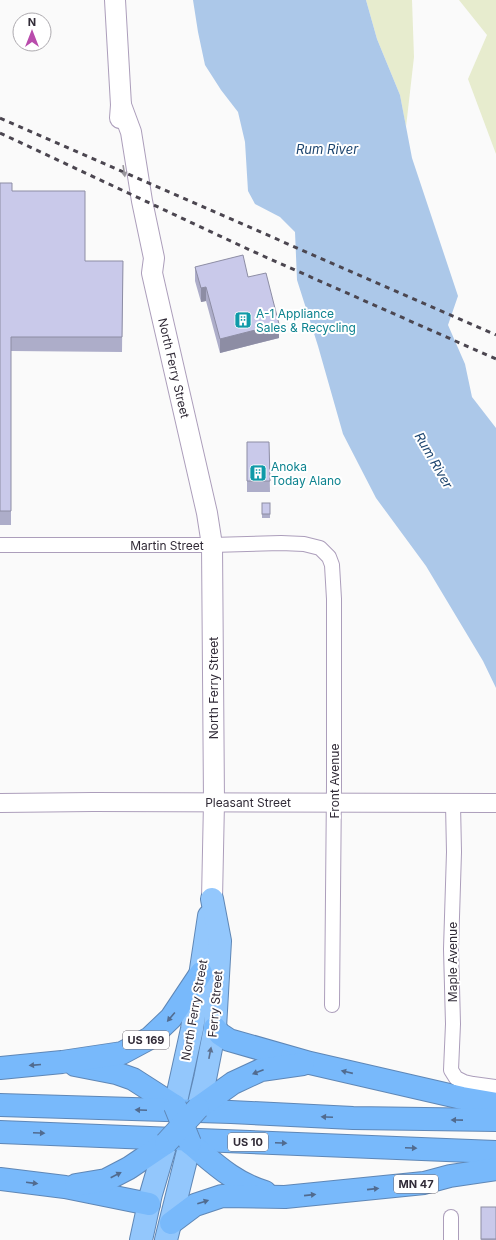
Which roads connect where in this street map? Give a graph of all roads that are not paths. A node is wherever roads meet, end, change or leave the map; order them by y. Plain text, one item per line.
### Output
1 (115, 0) edge
2 (0, 545) edge
3 (212, 545) junction
4 (329, 557) joint
5 (214, 802) junction
6 (334, 803) junction
7 (496, 803) edge
8 (0, 804) edge
9 (453, 804) junction
10 (212, 899) junction
11 (201, 973) junction
12 (332, 1005) dead end
13 (215, 1028) junction
14 (62, 1062) junction
15 (310, 1063) junction
16 (0, 1068) edge
17 (496, 1087) edge
18 (496, 1104) edge
19 (0, 1105) edge
20 (198, 1108) junction
21 (496, 1120) edge
22 (182, 1125) junction
23 (0, 1132) edge
24 (166, 1143) junction
25 (496, 1152) edge
26 (496, 1169) edge
27 (0, 1179) edge
28 (65, 1187) junction
29 (285, 1198) junction
30 (149, 1204) junction
31 (451, 1217) dead end
32 (168, 1231) edge
33 (141, 1240) edge
34 (451, 1240) edge

1 - 3 main road, North Ferry Street
2 - 3 street, Martin Street
3 - 4 street, Martin Street
3 - 5 main road, North Ferry Street
4 - 6 street, Front Avenue
5 - 6 street, Pleasant Street
5 - 8 street, Pleasant Street
5 - 10 main road, North Ferry Street
6 - 9 street, Pleasant Street
6 - 12 street, Front Avenue
7 - 9 street, Pleasant Street
9 - 17 street, Maple Avenue
10 - 11 highway, North Ferry Street / US 169
10 - 13 highway, Ferry Street
11 -> 14 highway, US 169
11 - 22 highway, North Ferry Street / US 169
13 - 15 highway
20 -> 13 highway, Ferry Street
14 -> 16 highway, US 169
14 - 22 highway
18 -> 15 highway
15 -> 20 highway
21 -> 19 highway
20 - 22 highway, bridge
22 - 24 highway, bridge
22 - 29 highway
22 - 32 highway, US 169
23 -> 25 highway, US 10
28 -> 24 highway
24 - 30 highway
29 -> 26 highway, MN 47
27 -> 28 highway
28 - 30 highway
32 -> 29 highway, MN 47
30 - 33 highway
31 - 34 street

